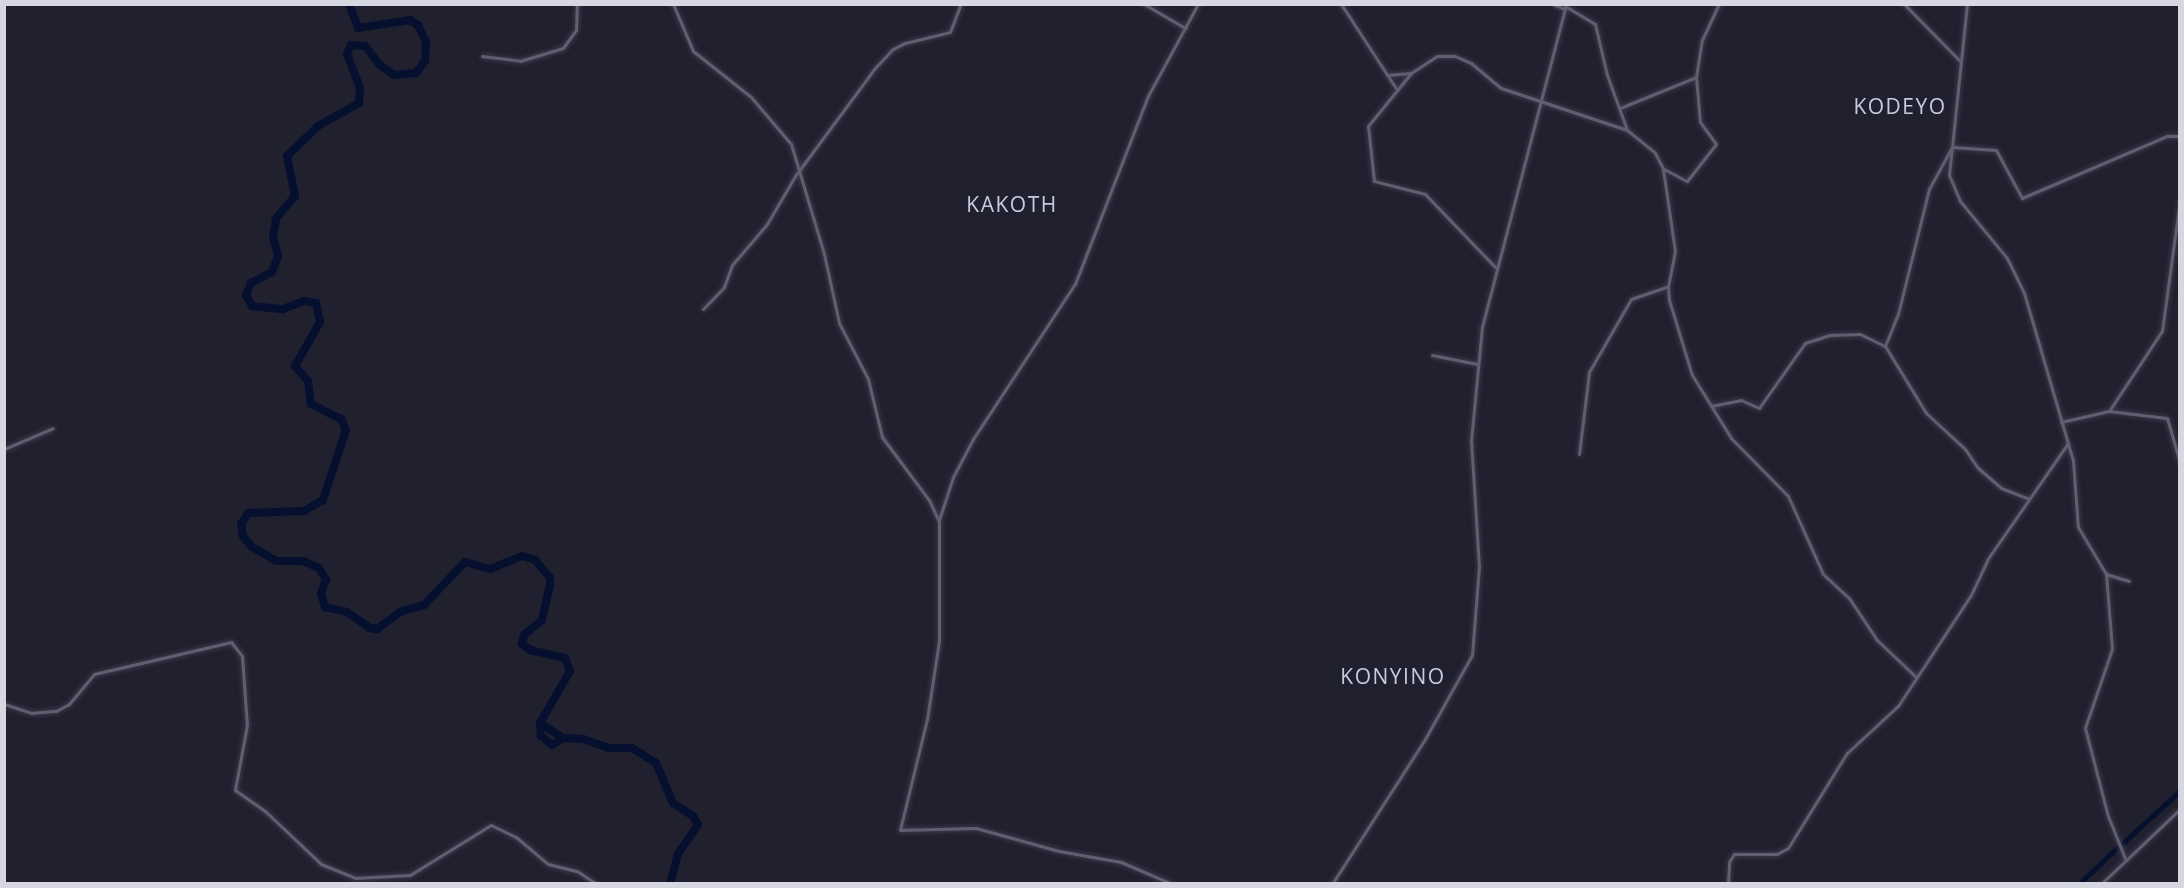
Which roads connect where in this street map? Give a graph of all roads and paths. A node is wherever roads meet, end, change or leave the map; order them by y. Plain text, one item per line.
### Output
1 (577, 4) edge
2 (672, 4) edge
3 (961, 4) edge
4 (1144, 4) edge
5 (1198, 4) edge
6 (1341, 4) edge
7 (1553, 4) edge
8 (1719, 4) edge
9 (1904, 4) edge
10 (1967, 4) edge
11 (1566, 7) edge
12 (1185, 28) junction
13 (482, 56) dead end
14 (1962, 64) junction
15 (1411, 73) junction
16 (1387, 75) junction
17 (1696, 77) junction
18 (1397, 90) junction
19 (1542, 103) junction
20 (1620, 108) junction
21 (1627, 130) junction
22 (2180, 136) edge
23 (1952, 147) junction
24 (800, 169) junction
25 (1663, 169) junction
26 (2180, 200) edge
27 (1496, 267) junction
28 (1668, 286) junction
29 (703, 309) dead end
30 (1885, 346) junction
31 (1432, 355) dead end
32 (1478, 364) junction
33 (1711, 406) junction
34 (2109, 411) junction
35 (2061, 422) junction
36 (53, 428) dead end
37 (2068, 443) junction
38 (4, 450) edge
39 (1579, 454) dead end
40 (2180, 463) edge
41 (2027, 498) junction
42 (939, 521) junction
43 (2106, 574) junction
44 (2129, 581) dead end
45 (1917, 678) junction
46 (4, 704) edge
47 (2180, 809) edge
48 (2126, 861) junction
49 (596, 884) edge
50 (1172, 884) edge
51 (1332, 884) edge
52 (1728, 884) edge
53 (2101, 884) edge

1 - 13 street
2 - 24 street
3 - 24 street
4 - 12 street
5 - 12 street
6 - 16 street
7 - 11 street
8 - 17 street
9 - 14 street
10 - 14 street
11 - 19 street
11 - 20 street
12 - 42 street
14 - 23 street
15 - 16 street
15 - 18 street
15 - 19 street
16 - 18 street
17 - 20 street
17 - 25 street
18 - 27 street
19 - 21 street
19 - 27 street
20 - 21 street
21 - 25 street
22 - 23 street
23 - 30 street
23 - 35 street
24 - 29 street
24 - 42 street
25 - 28 street
26 - 34 street
27 - 32 street
28 - 33 street
28 - 39 street
30 - 33 street
30 - 41 street
31 - 32 street
32 - 51 street
33 - 45 street
34 - 35 street
34 - 40 street
35 - 37 street
36 - 38 street
37 - 41 street
37 - 43 street
41 - 45 street
42 - 50 street
43 - 44 street
43 - 48 street
45 - 52 street
46 - 49 street
47 - 48 street
48 - 53 street

